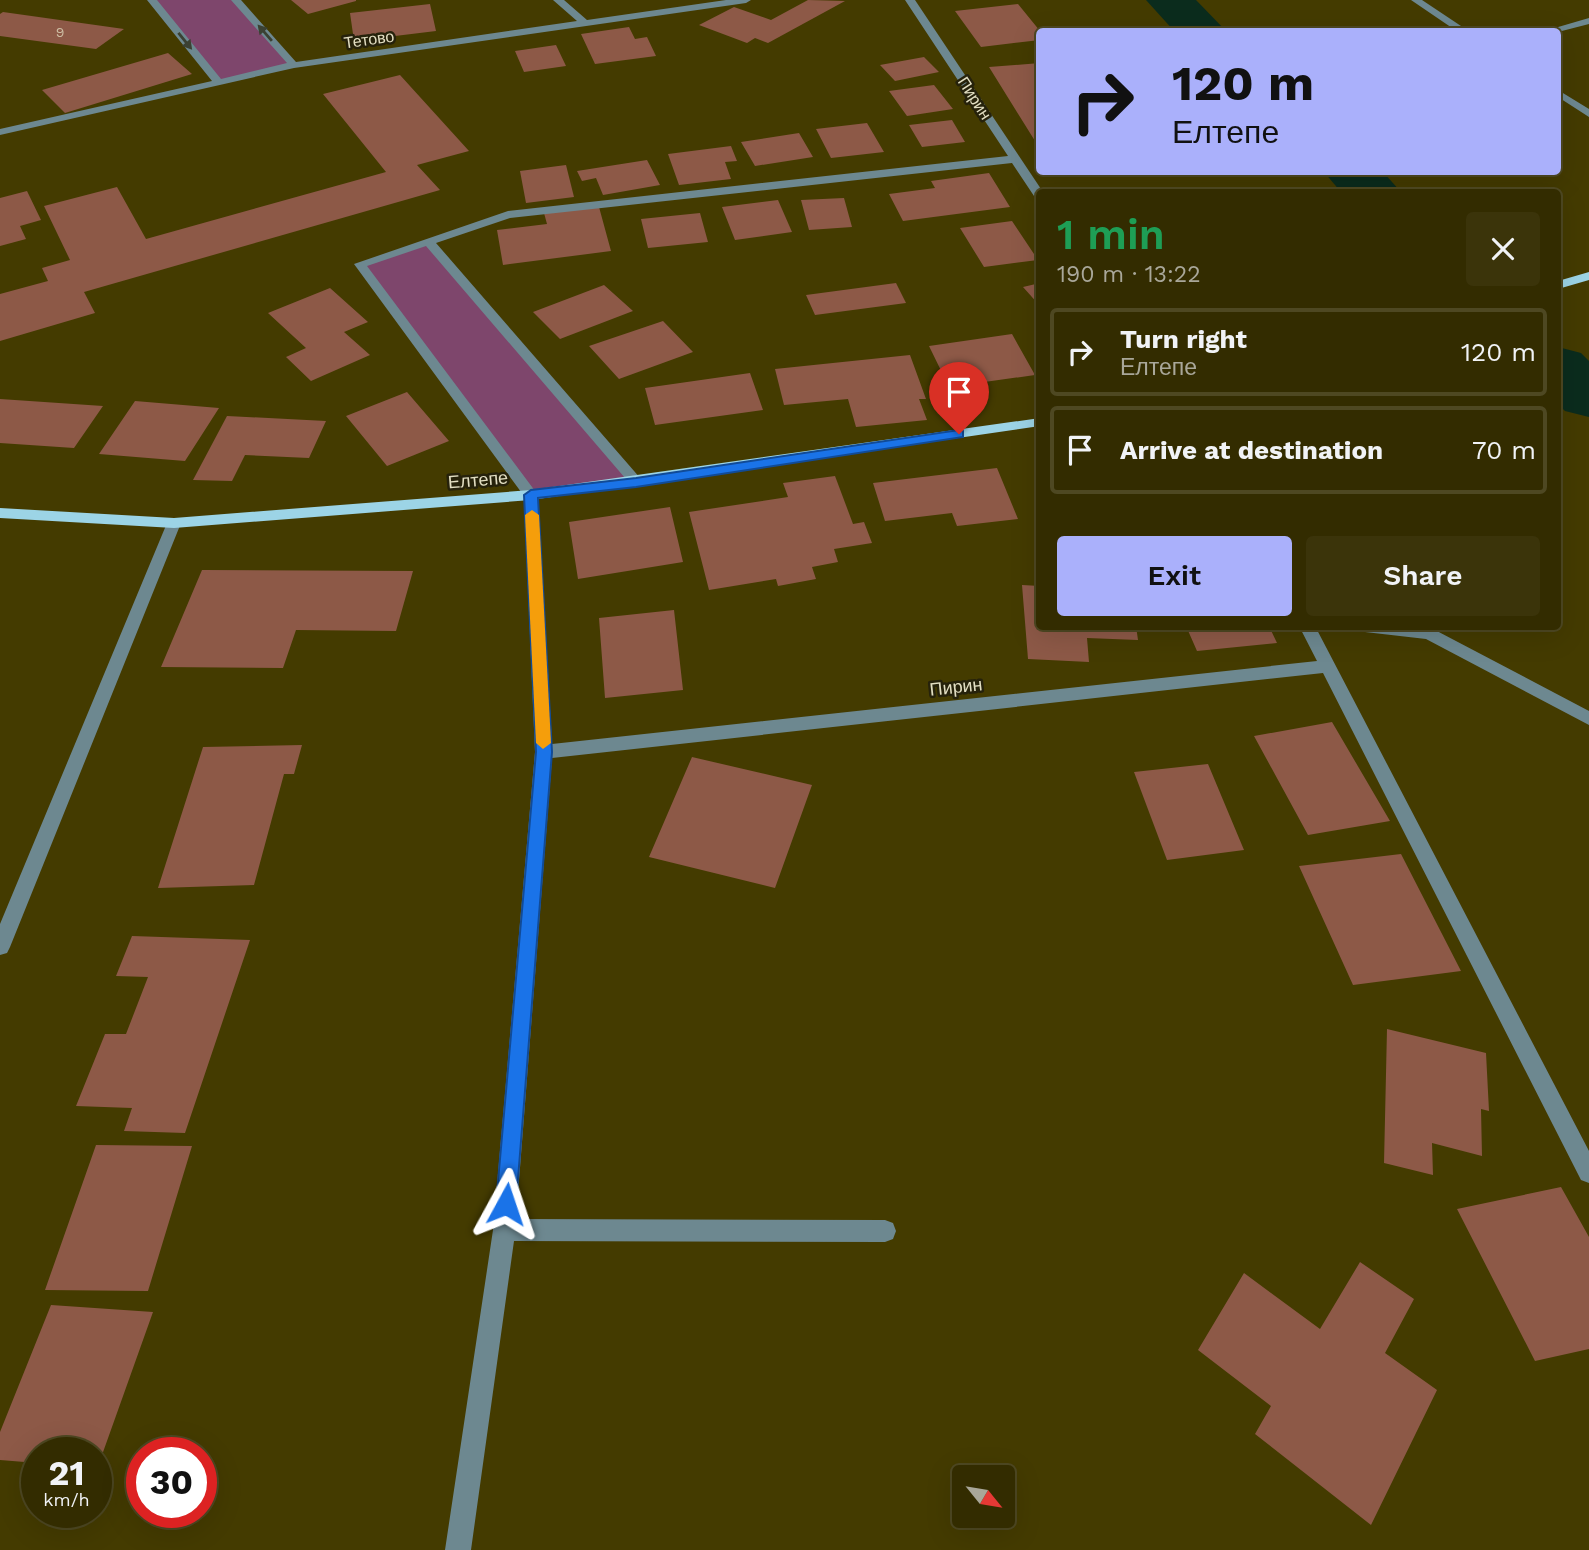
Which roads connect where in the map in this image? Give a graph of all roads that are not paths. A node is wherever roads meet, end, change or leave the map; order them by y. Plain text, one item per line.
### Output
1 (152, 0) edge
2 (236, 0) edge
3 (558, 0) edge
4 (746, 0) edge
5 (910, 0) edge
6 (1416, 0) edge
7 (1589, 21) edge
8 (585, 23) junction
9 (1459, 28) edge
10 (1561, 28) edge
11 (294, 65) junction
12 (218, 82) junction
13 (1561, 95) edge
14 (1589, 114) edge
15 (0, 132) edge
16 (1015, 159) junction
17 (1036, 191) edge
18 (428, 241) junction
19 (1589, 276) edge
20 (1561, 284) edge
21 (1036, 423) edge
22 (636, 482) junction
23 (531, 495) junction
24 (0, 513) edge
25 (174, 523) junction
26 (1309, 630) edge
27 (1397, 630) edge
28 (1328, 666) junction
29 (1589, 719) edge
30 (544, 752) junction
31 (0, 947) edge
32 (1589, 1173) edge
33 (504, 1230) junction
34 (885, 1231) dead end
35 (458, 1550) edge

1 -> 12 street
11 -> 2 street
3 - 8 street
4 - 8 street, Тетово
5 - 16 street, Пирин
6 - 9 street
7 - 10 street
8 - 11 street, Тетово
11 - 12 street, Тетово
12 - 15 street, Тетово
13 - 14 street
16 - 17 street, Пирин
16 - 18 street
18 - 22 street
18 - 23 street
19 - 20 main road
21 - 22 main road, Елтепе
22 - 23 main road, Елтепе
23 - 25 main road, Елтепе
23 - 30 street
24 - 25 main road, Елтепе
25 - 31 street
26 - 28 street
27 - 29 street
28 - 30 street, Пирин
28 - 32 street
30 - 33 street
33 - 34 street
33 - 35 street

